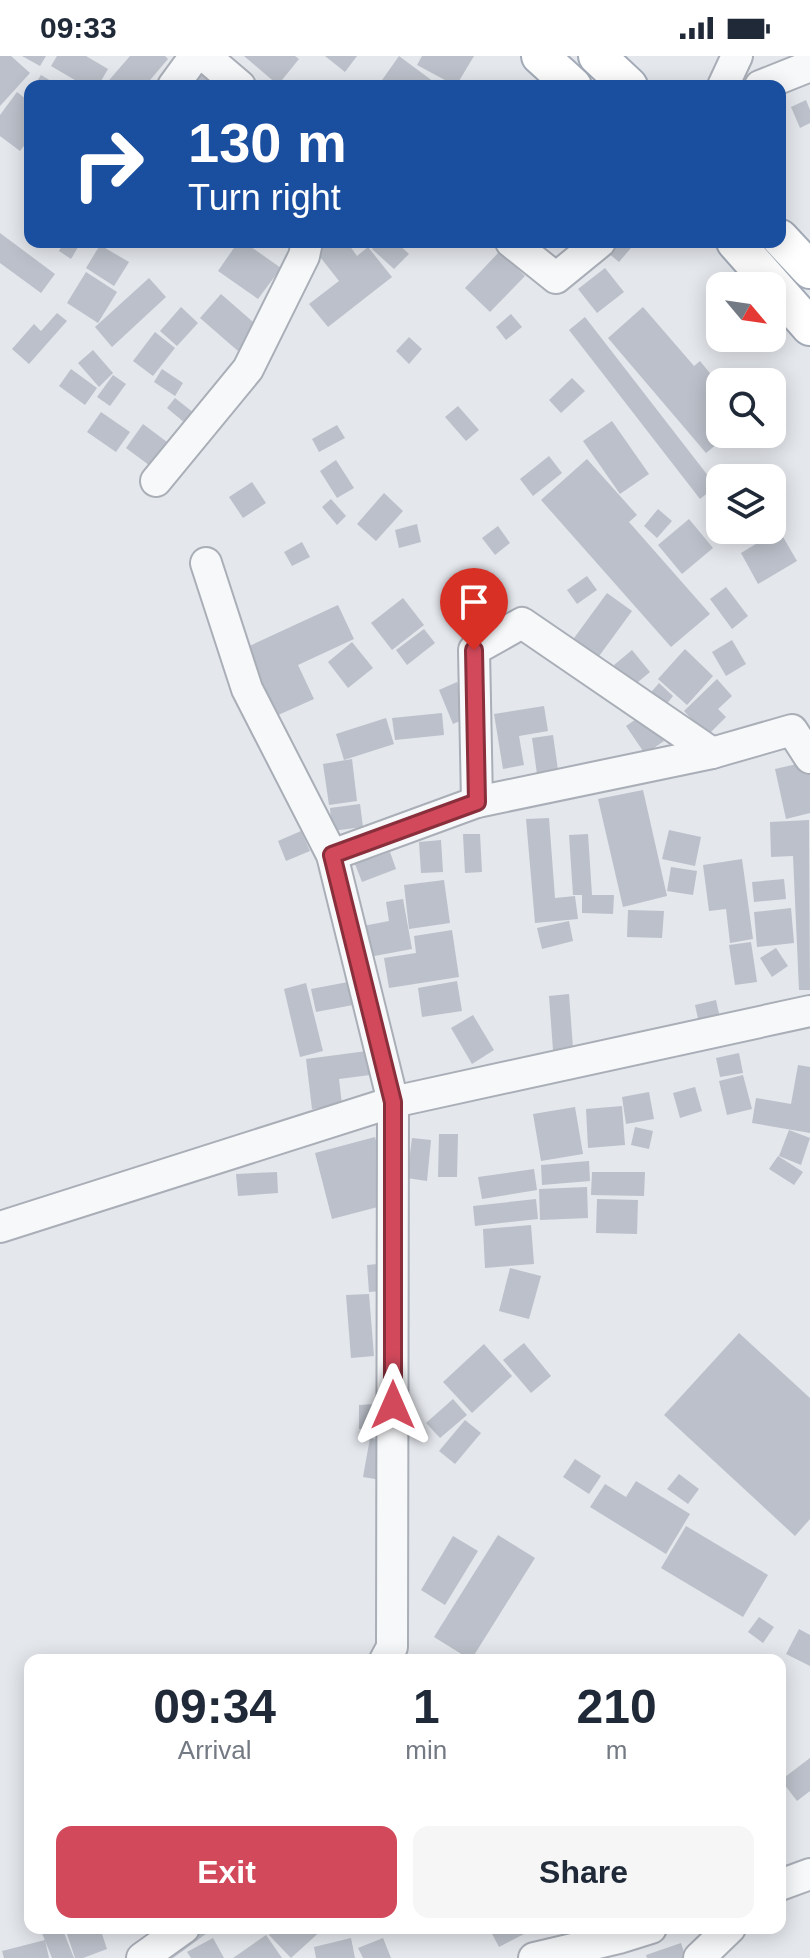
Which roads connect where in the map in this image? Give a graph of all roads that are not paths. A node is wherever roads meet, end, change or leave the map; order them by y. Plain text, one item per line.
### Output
1 (195, 56) edge
2 (205, 56) edge
3 (540, 56) edge
4 (597, 56) edge
5 (737, 56) edge
6 (810, 66) edge
7 (177, 80) edge
8 (233, 80) edge
9 (566, 80) edge
10 (623, 80) edge
11 (726, 80) edge
12 (775, 80) edge
13 (786, 244) edge
14 (306, 248) edge
15 (518, 248) edge
16 (593, 248) edge
17 (740, 248) edge
18 (810, 270) edge
19 (810, 327) edge
20 (156, 481) dead end
21 (206, 563) dead end
22 (712, 753) junction
23 (810, 758) edge
24 (477, 802) junction
25 (332, 855) junction
26 (810, 1011) edge
27 (393, 1102) junction
28 (0, 1227) edge
29 (388, 1654) edge
30 (810, 1874) edge
31 (786, 1883) edge
32 (176, 1934) edge
33 (632, 1934) edge
34 (724, 1934) edge
35 (142, 1958) edge
36 (534, 1958) edge
37 (699, 1958) edge

1 - 7 street
2 - 8 street
3 - 9 main road
4 - 10 main road
5 - 11 street
6 - 12 street
13 - 18 main road
14 - 20 street
15 - 16 street
17 - 19 main road
21 - 25 street
22 - 23 street
22 - 24 street
22 - 24 street
24 - 25 street
25 - 27 street
26 - 27 street
27 - 28 street
27 - 29 street
30 - 31 street
32 - 35 street
33 - 36 street
34 - 37 street

